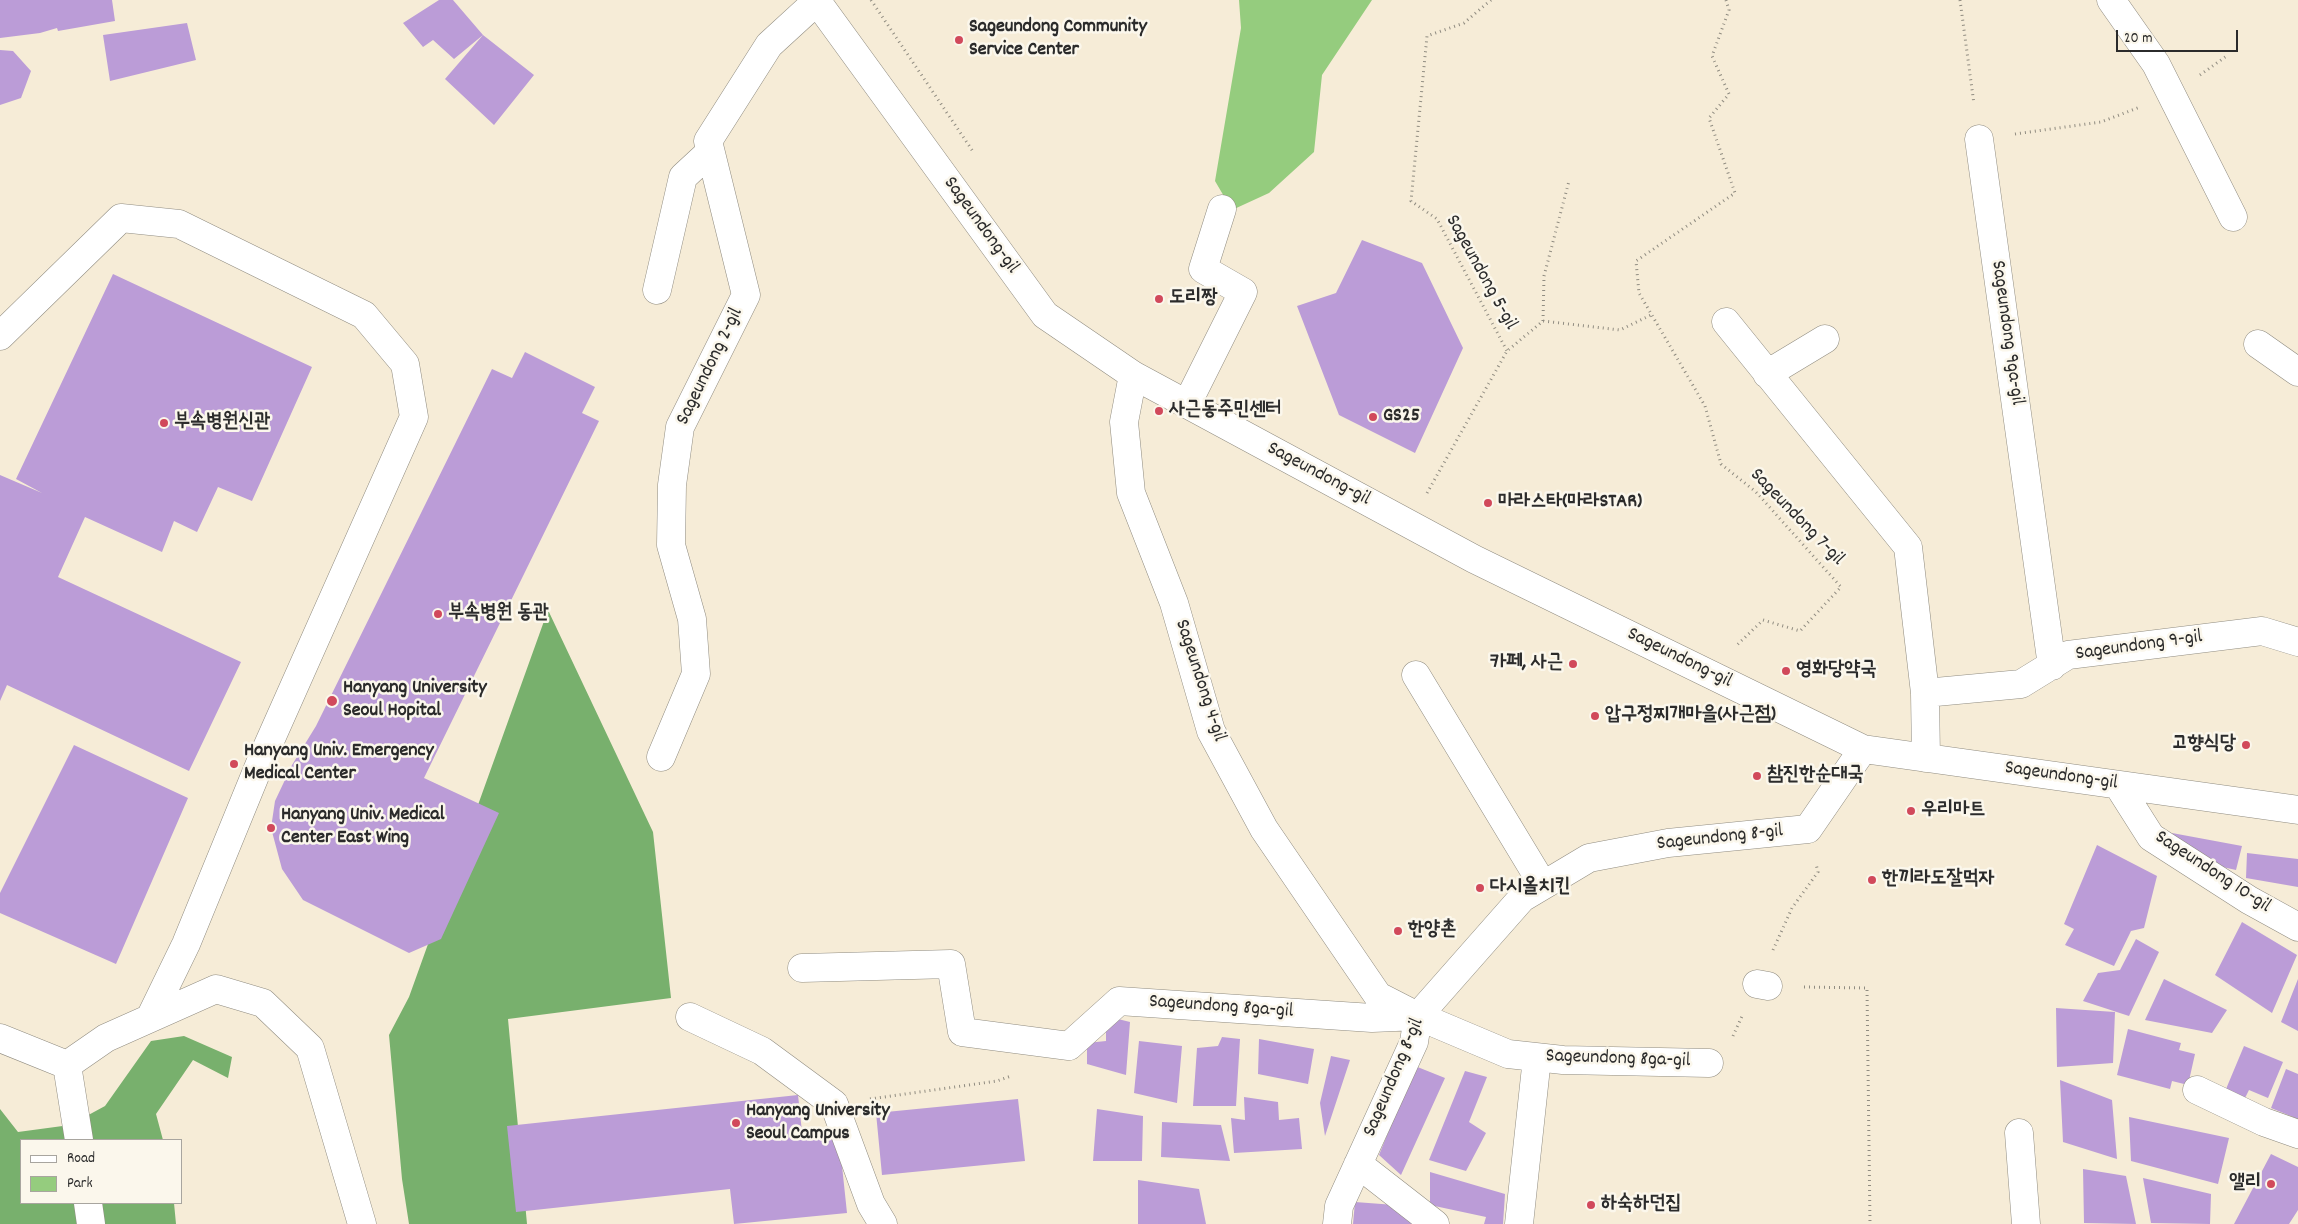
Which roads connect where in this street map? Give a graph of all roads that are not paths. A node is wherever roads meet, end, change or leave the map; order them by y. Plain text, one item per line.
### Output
1 (817, 0) edge
2 (2111, 0) edge
3 (1979, 139) road end
4 (710, 152) junction
5 (1222, 209) dead end
6 (2233, 217) dead end
7 (657, 290) dead end
8 (1726, 322) dead end
9 (0, 336) edge
10 (1825, 339) dead end
11 (2258, 344) dead end
12 (2298, 372) edge
13 (1768, 374) junction
14 (1133, 375) junction
15 (1187, 404) junction
16 (2298, 642) edge
17 (2052, 666) junction
18 (1416, 674) dead end
19 (1925, 693) junction
20 (1863, 749) junction
21 (661, 757) dead end
22 (1926, 758) junction
23 (2118, 785) junction
24 (2298, 810) edge
25 (1543, 885) junction
26 (2298, 927) edge
27 (802, 968) dead end
28 (1418, 1016) junction
29 (690, 1017) dead end
30 (150, 1018) junction
31 (0, 1038) edge
32 (1537, 1058) junction
33 (1709, 1063) dead end
34 (67, 1065) junction
35 (2197, 1090) dead end
36 (2019, 1133) dead end
37 (2298, 1134) edge
38 (79, 1139) edge
39 (1358, 1164) junction
40 (88, 1204) edge
41 (91, 1224) edge
42 (362, 1224) edge
43 (883, 1224) edge
44 (1337, 1224) edge
45 (1435, 1224) edge
46 (1519, 1224) edge
47 (2026, 1224) edge

1 - 4 street, Sageundong 2-gil
1 - 14 street, Sageundong-gil
2 - 6 street
3 - 17 street, Sageundong 9ga-gil
4 - 7 street
4 - 21 street, Sageundong 2-gil
5 - 15 street
8 - 13 street
9 - 30 street
10 - 13 street
11 - 12 street
13 - 19 street
14 - 15 street, Sageundong-gil
14 - 28 street, Sageundong 4-gil
15 - 20 street, Sageundong-gil
16 - 17 street, Sageundong 9-gil
17 - 19 street, Sageundong 9-gil
18 - 25 street
19 - 22 street
20 - 22 street, Sageundong-gil
20 - 25 street, Sageundong 8-gil
22 - 23 street, Sageundong-gil
23 - 24 street, Sageundong-gil
23 - 26 street, Sageundong 10-gil
25 - 28 street, Sageundong 8-gil
27 - 28 street, Sageundong 8ga-gil
28 - 32 street, Sageundong 8ga-gil
28 - 39 street, Sageundong 8-gil
29 - 43 street
30 - 34 street
30 - 42 street
31 - 34 street
32 - 33 street, Sageundong 8ga-gil
32 - 46 street
34 - 38 street
35 - 37 street
36 - 47 street
39 - 44 street, Sageundong 8-gil
39 - 45 street
40 - 41 street

